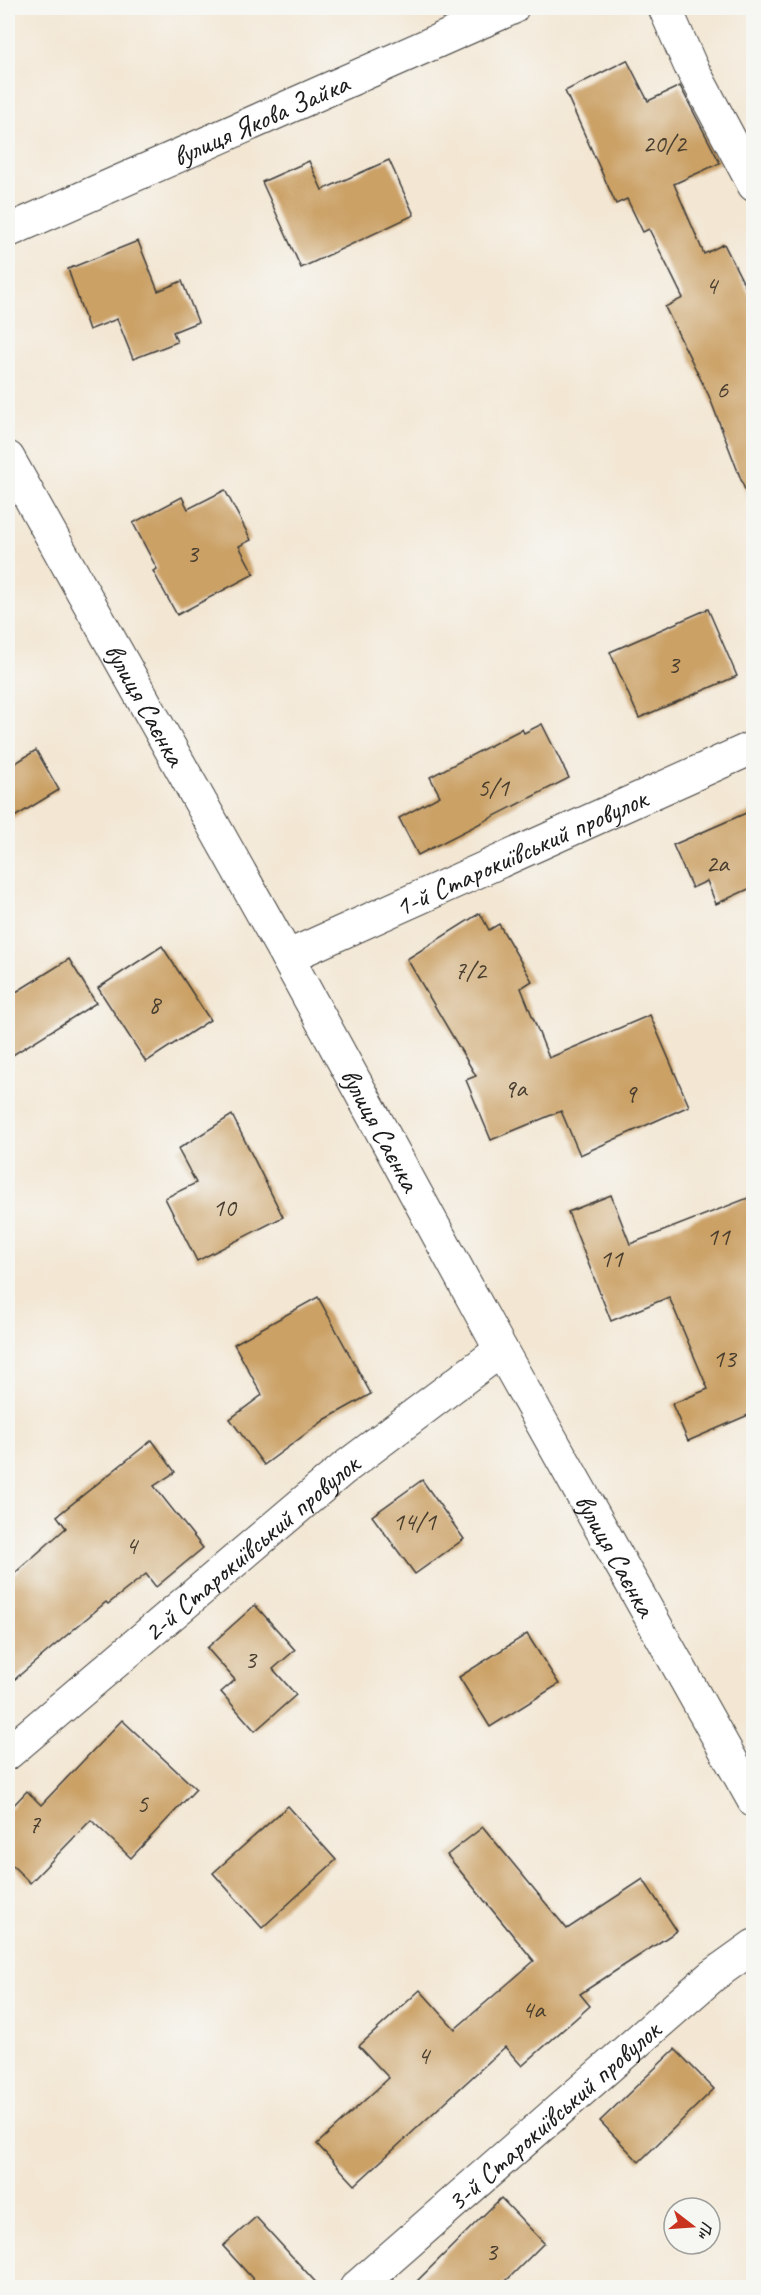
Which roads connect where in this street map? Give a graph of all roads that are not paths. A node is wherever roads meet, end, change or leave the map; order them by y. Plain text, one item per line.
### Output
1 (512, 8) edge
2 (665, 8) edge
3 (465, 17) edge
4 (753, 185) edge
5 (8, 231) edge
6 (8, 458) edge
7 (753, 747) edge
8 (287, 957) junction
9 (501, 1350) junction
10 (8, 1753) edge
11 (753, 1801) edge
12 (753, 1946) edge
13 (356, 2288) edge

1 - 3 street, вулиця Якова Зайка
2 - 4 street
3 - 5 street, вулиця Якова Зайка
6 - 8 street, вулиця Саєнка
7 - 8 street, 1-й Старокиївський провулок
8 - 9 street, вулиця Саєнка
9 - 10 street, 2-й Старокиївський провулок
9 - 11 street, вулиця Саєнка
12 - 13 street, 3-й Старокиївський провулок

